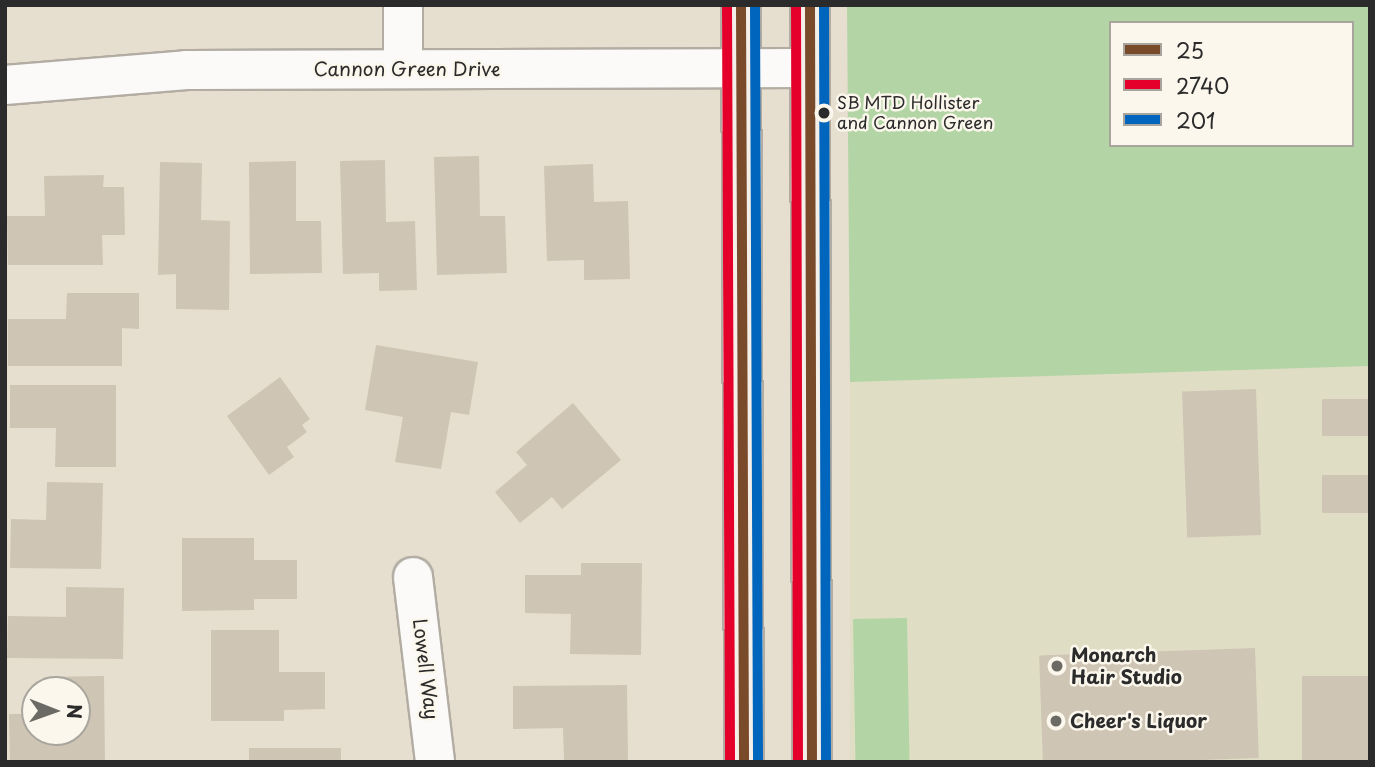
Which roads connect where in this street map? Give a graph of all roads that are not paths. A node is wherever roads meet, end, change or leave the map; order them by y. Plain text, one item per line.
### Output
1 (403, 5) edge
2 (741, 5) edge
3 (810, 5) edge
4 (403, 68) junction
5 (740, 68) junction
6 (810, 68) junction
7 (5, 85) edge
8 (413, 577) dead end
9 (435, 762) edge
10 (744, 762) edge
11 (812, 762) edge

1 - 4 street
2 - 5 main road
3 - 6 main road
4 - 5 street, Cannon Green Drive
4 - 7 street, Cannon Green Drive
5 - 6 street, Cannon Green Drive
5 - 10 main road
6 - 11 main road
8 - 9 street, Lowell Way

